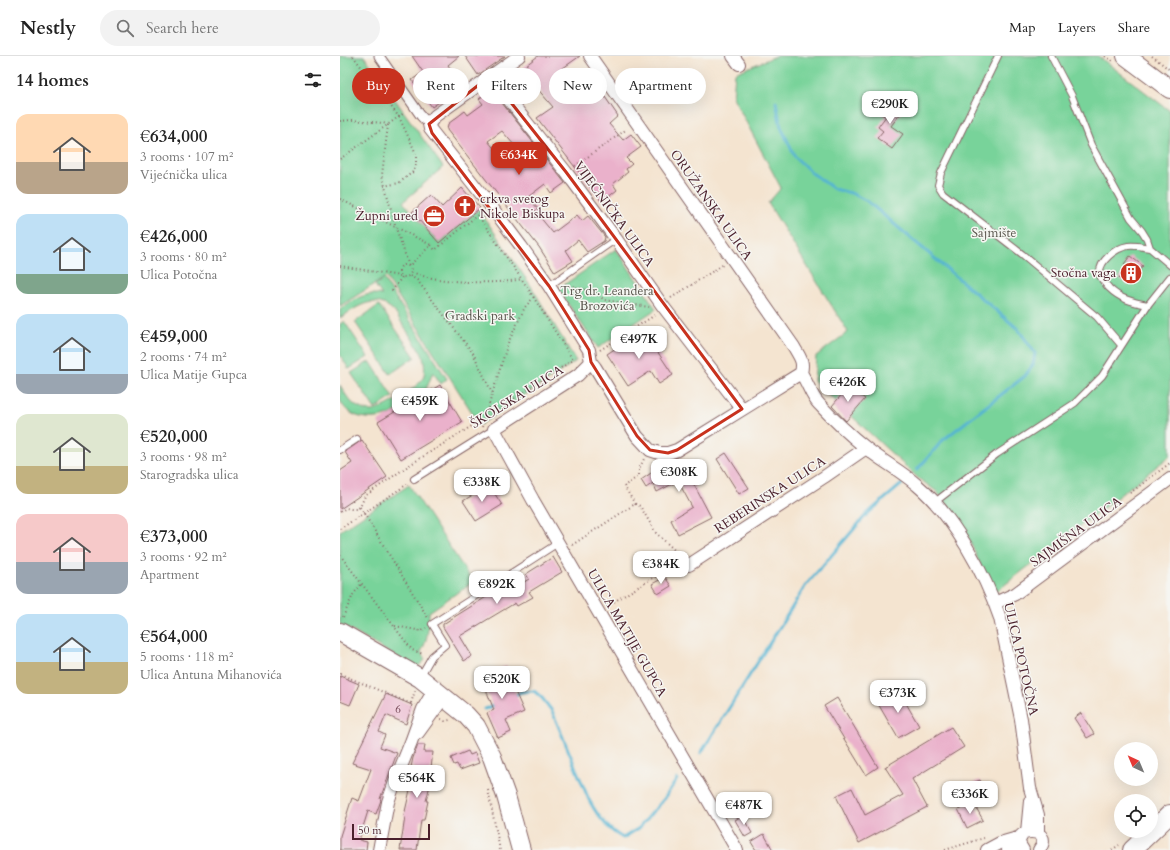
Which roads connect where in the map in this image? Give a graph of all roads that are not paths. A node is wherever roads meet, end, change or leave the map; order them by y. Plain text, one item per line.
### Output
1 (379, 56) edge
2 (519, 56) edge
3 (590, 56) edge
4 (998, 56) edge
5 (1052, 56) edge
6 (1126, 56) edge
7 (502, 68) edge
8 (477, 86) edge
9 (1170, 89) edge
10 (512, 104) edge
11 (429, 124) junction
12 (616, 239) junction
13 (1150, 248) junction
14 (1170, 265) edge
15 (1170, 277) edge
16 (553, 282) junction
17 (1148, 305) junction
18 (1121, 345) junction
19 (594, 357) junction
20 (801, 373) junction
21 (742, 409) junction
22 (494, 429) junction
23 (357, 439) dead end
24 (866, 448) junction
25 (340, 450) edge
26 (414, 479) road end
27 (1170, 479) edge
28 (935, 502) junction
29 (561, 546) junction
30 (687, 562) road end
31 (995, 603) junction
32 (341, 625) edge
33 (420, 678) junction
34 (437, 692) junction
35 (458, 715) junction
36 (420, 731) junction
37 (411, 742) junction
38 (1170, 814) edge
39 (1029, 834) junction
40 (1043, 849) edge
41 (378, 850) edge
42 (521, 850) edge
43 (737, 850) edge
44 (987, 850) edge
45 (1008, 850) edge
46 (1022, 850) edge
47 (1132, 850) edge

1 - 11 street
2 - 7 street
3 - 20 street, ORUŽANSKA ULICA
4 - 18 lane
5 - 13 lane
6 - 9 main road
8 - 11 street
10 - 12 street, VIJEĆNIČKA ULICA
11 - 16 street
12 - 16 lane
12 - 21 street, VIJEĆNIČKA ULICA
13 - 14 lane
13 - 17 lane
15 - 17 lane
16 - 19 street
17 - 18 lane
18 - 28 lane
19 - 21 street
19 - 22 street, ŠKOLSKA ULICA
20 - 21 street
20 - 24 street, ULICA POTOČNA
22 - 26 lane, ŠKOLSKA ULICA
22 - 29 street, ULICA MATIJE GUPCA
23 - 25 lane
24 - 28 street, ULICA POTOČNA
24 - 30 street, REBERINSKA ULICA
27 - 31 street, SAJMIŠNA ULICA
28 - 31 street, ULICA POTOČNA
29 - 33 lane
29 - 43 street, ULICA MATIJE GUPCA
31 - 39 street, ULICA POTOČNA
32 - 33 main road
33 - 34 main road
34 - 35 main road
34 - 36 street
34 - 37 street
35 - 36 street
35 - 42 main road
36 - 37 street
37 - 41 street
38 - 47 main road
39 - 40 street
39 - 44 street
39 - 46 street
45 - 46 street

